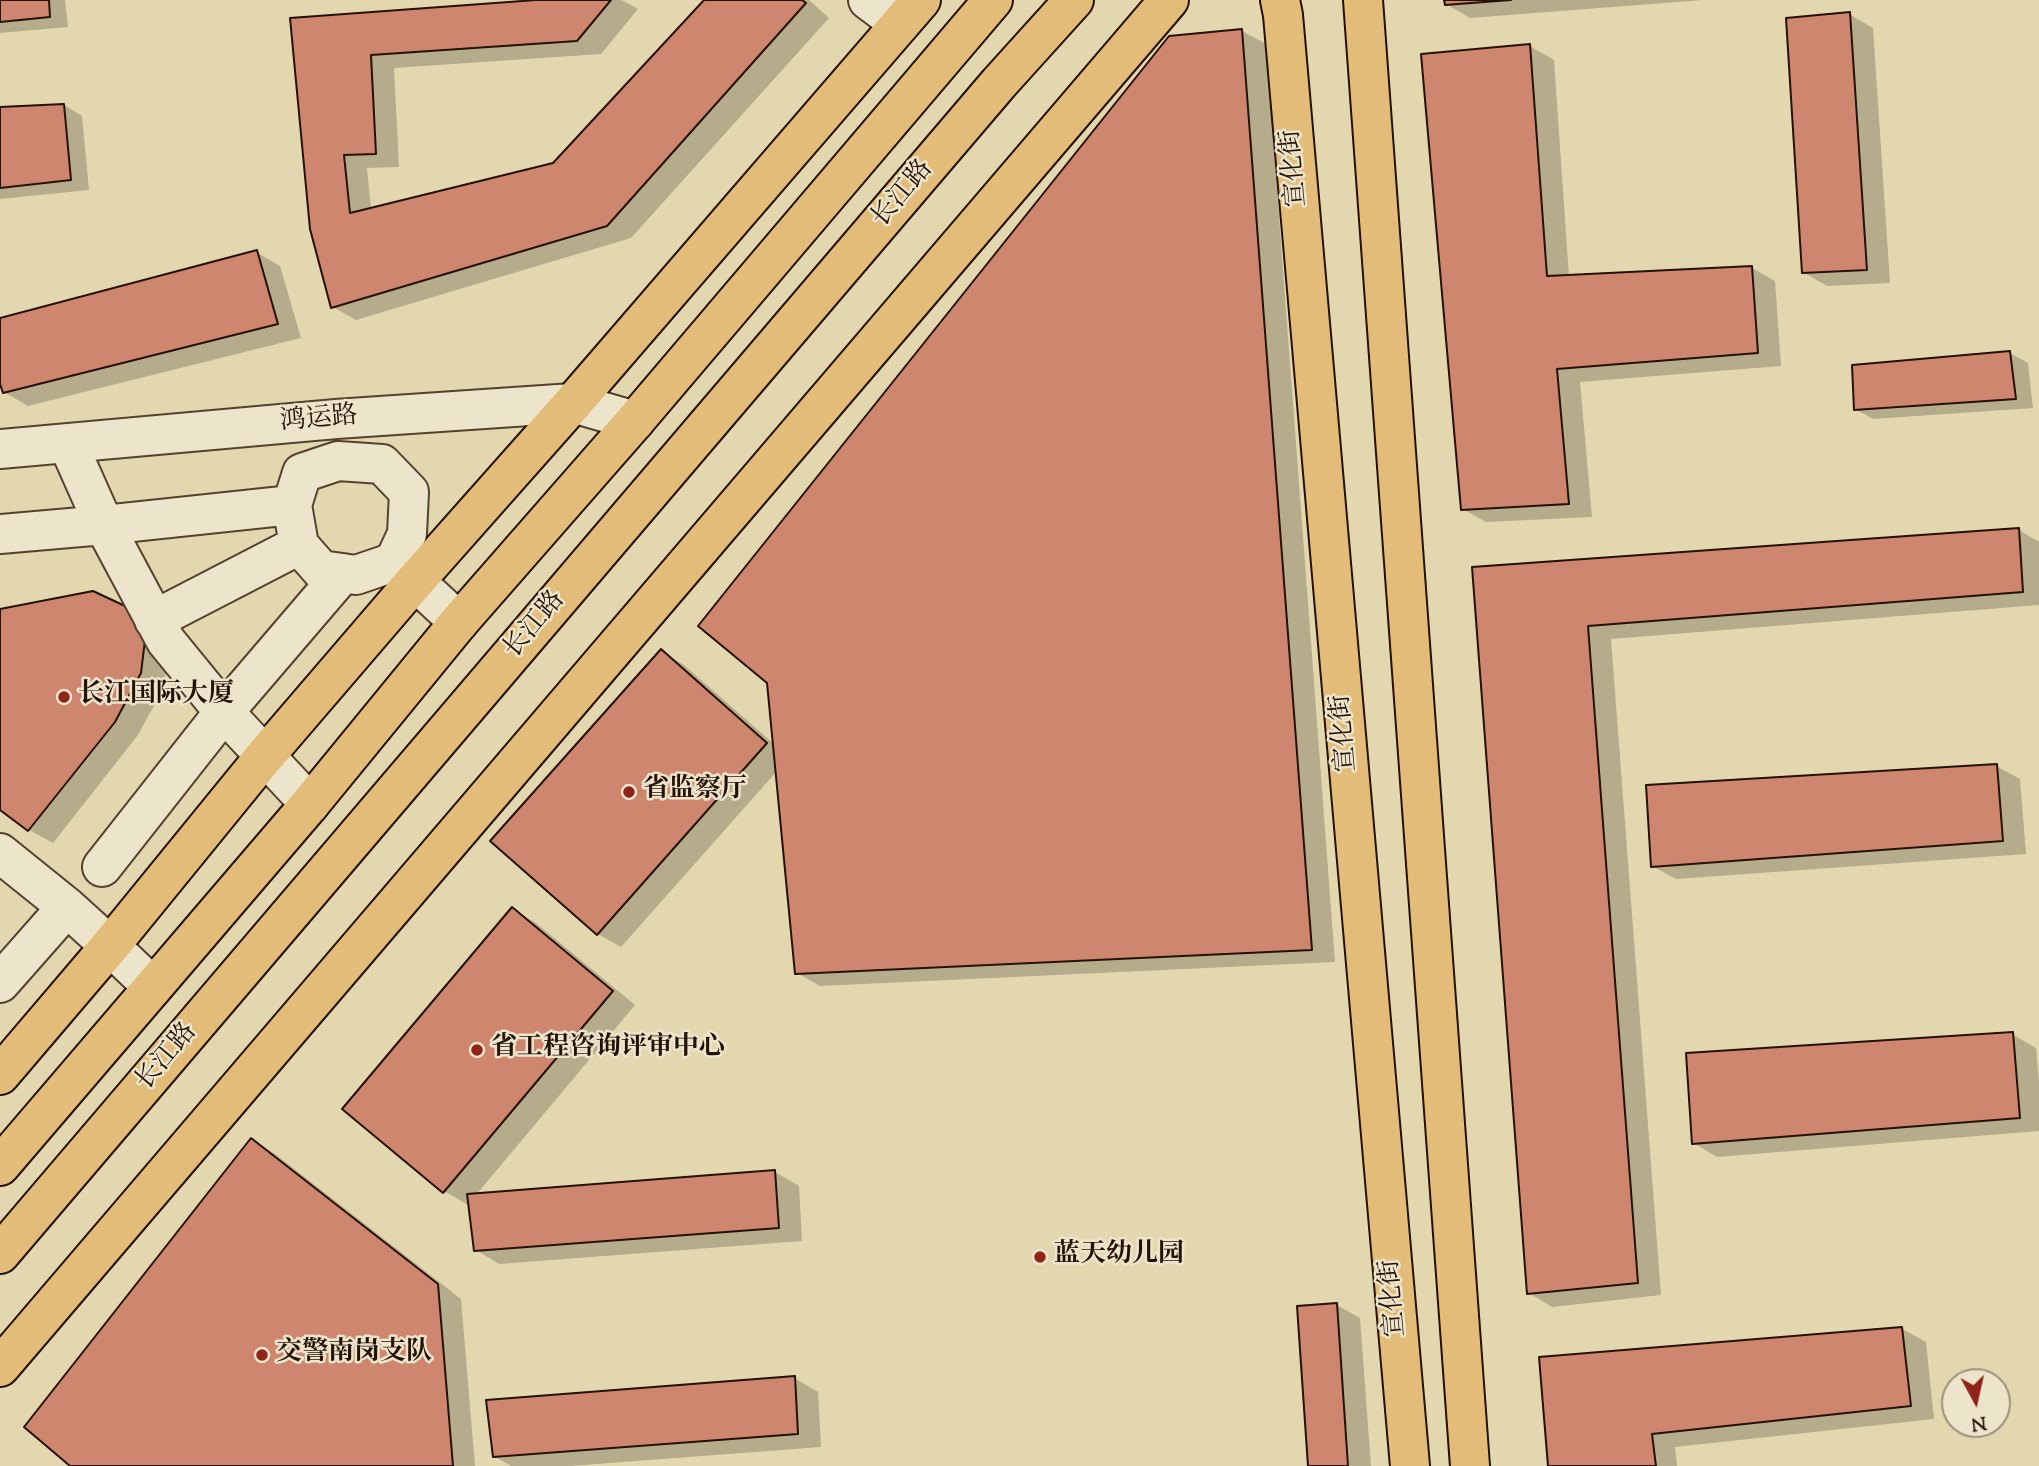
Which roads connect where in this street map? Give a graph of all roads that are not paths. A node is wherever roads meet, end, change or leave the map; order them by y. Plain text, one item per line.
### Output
1 (868, 0) edge
2 (993, 0) edge
3 (1074, 0) edge
4 (1169, 0) edge
5 (1363, 0) edge
6 (1277, 5) edge
7 (910, 12) edge
8 (573, 403) junction
9 (336, 419) junction
10 (635, 421) junction
11 (68, 444) junction
12 (0, 449) edge
13 (338, 461) junction
14 (292, 505) junction
15 (104, 525) junction
16 (0, 534) edge
17 (299, 545) junction
18 (405, 571) junction
19 (342, 573) junction
20 (155, 620) junction
21 (459, 622) junction
22 (224, 712) junction
23 (264, 757) junction
24 (310, 804) junction
25 (0, 853) edge
26 (102, 867) dead end
27 (66, 907) junction
28 (110, 946) junction
29 (0, 983) edge
30 (153, 987) junction
31 (0, 1075) edge
32 (0, 1166) edge
33 (0, 1254) edge
34 (0, 1367) edge
35 (1410, 1466) edge
36 (1470, 1466) edge

1 - 7 street
2 - 10 main road
3 - 33 main road, 长江路
4 - 34 main road
5 - 36 main road
6 - 35 main road, 宣化街
7 - 8 main road
8 - 9 street, 鸿运路
8 - 10 street, 鸿运路
8 - 18 main road
9 - 11 street, 鸿运路
9 - 13 street
10 - 21 main road
11 - 12 street, 鸿运路
11 - 15 street
13 - 14 street
13 - 18 street
14 - 15 street
14 - 17 street
15 - 16 street
15 - 20 street
17 - 19 street
17 - 20 street
18 - 19 street
18 - 21 street
18 - 23 main road
19 - 22 street
20 - 22 street
21 - 24 main road
22 - 23 street
22 - 26 street
23 - 24 street
23 - 28 main road
24 - 30 main road
25 - 27 street
27 - 28 street
27 - 29 street
28 - 30 street
28 - 31 main road
30 - 32 main road

